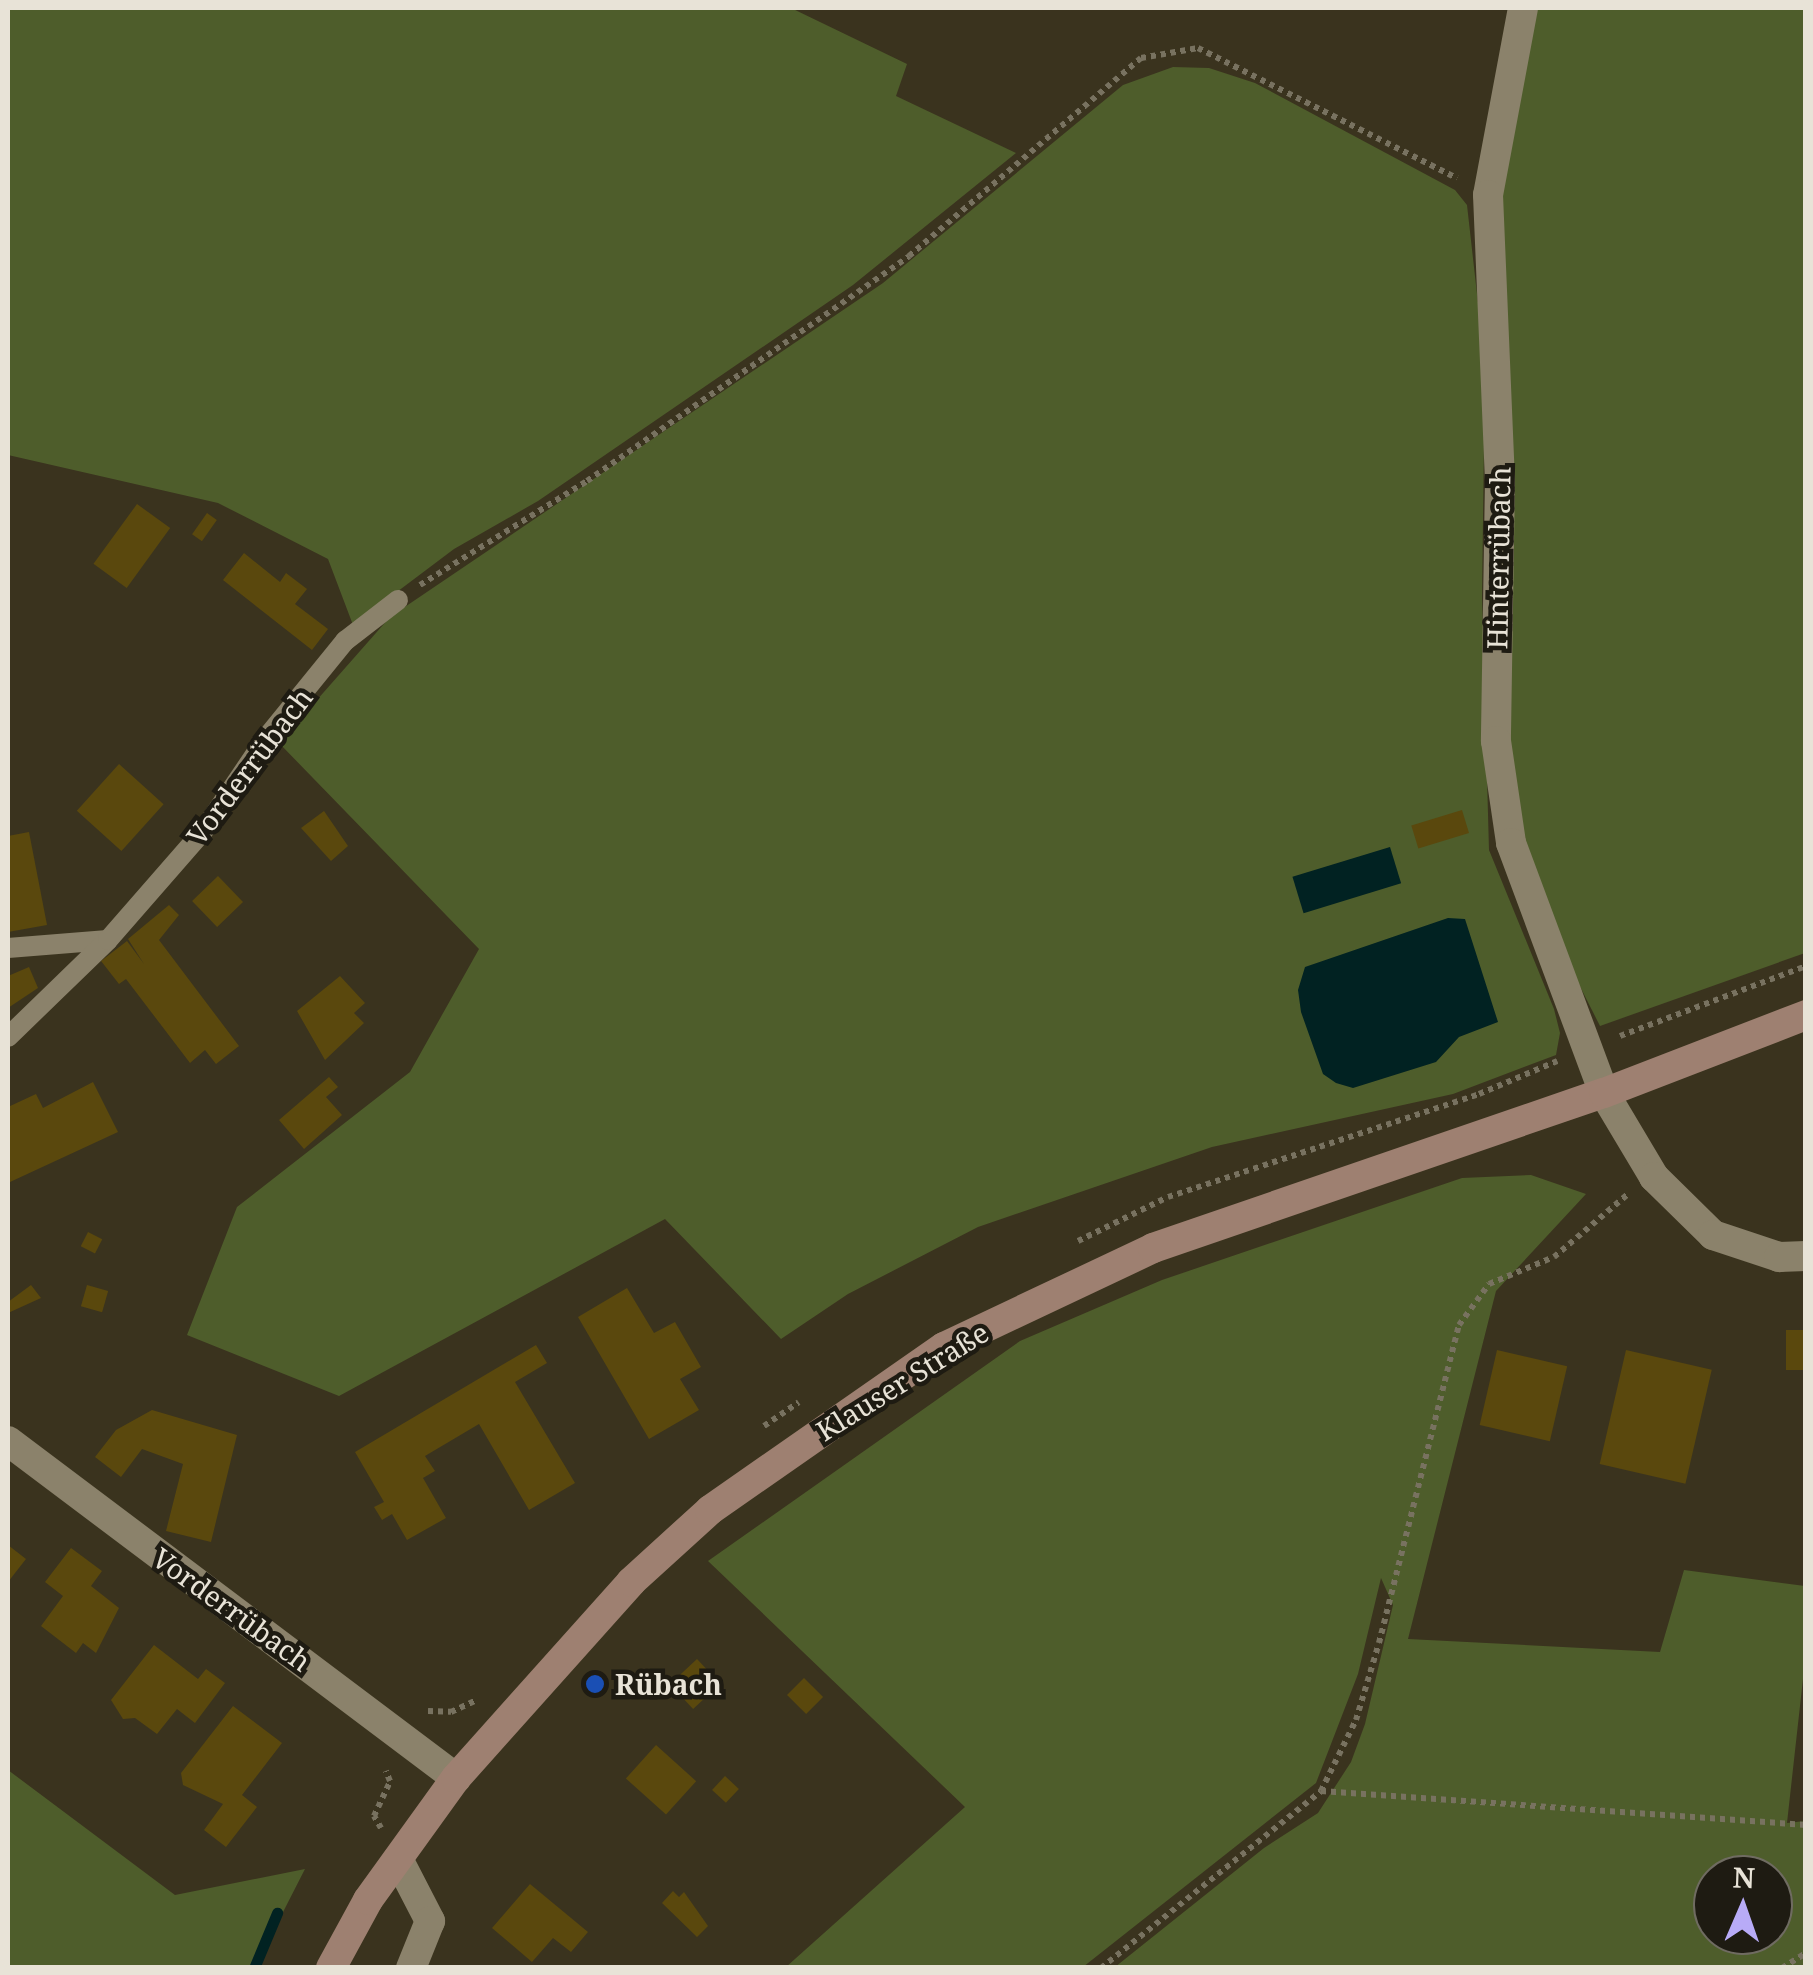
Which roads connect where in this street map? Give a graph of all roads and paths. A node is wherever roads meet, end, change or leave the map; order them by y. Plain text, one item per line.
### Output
1 (1523, 8) edge
2 (1488, 195) junction
3 (398, 600) joint
4 (108, 940) junction
5 (8, 948) edge
6 (1806, 1015) edge
7 (8, 1037) edge
8 (1604, 1093) junction
9 (1654, 1177) junction
10 (1806, 1256) edge
11 (8, 1441) edge
12 (456, 1778) junction
13 (1321, 1792) junction
14 (1806, 1825) edge
15 (398, 1859) junction
16 (1806, 1953) edge
17 (331, 1968) edge
18 (411, 1968) edge
19 (1101, 1968) edge
20 (1782, 1968) edge

1 - 2 street, Hinterrübach
2 - 3 path
2 - 8 street, Hinterrübach
3 - 4 lane, Vorderrübach
4 - 5 lane
4 - 7 lane, Vorderrübach
6 - 8 main road, Klauser Straße
8 - 9 street
8 - 12 main road, Klauser Straße
9 - 10 street
9 - 13 path
11 - 12 street, Vorderrübach
12 - 15 main road, Klauser Straße
13 - 14 path
13 - 19 path
15 - 17 main road, Klauser Straße
15 - 18 street
16 - 20 path

